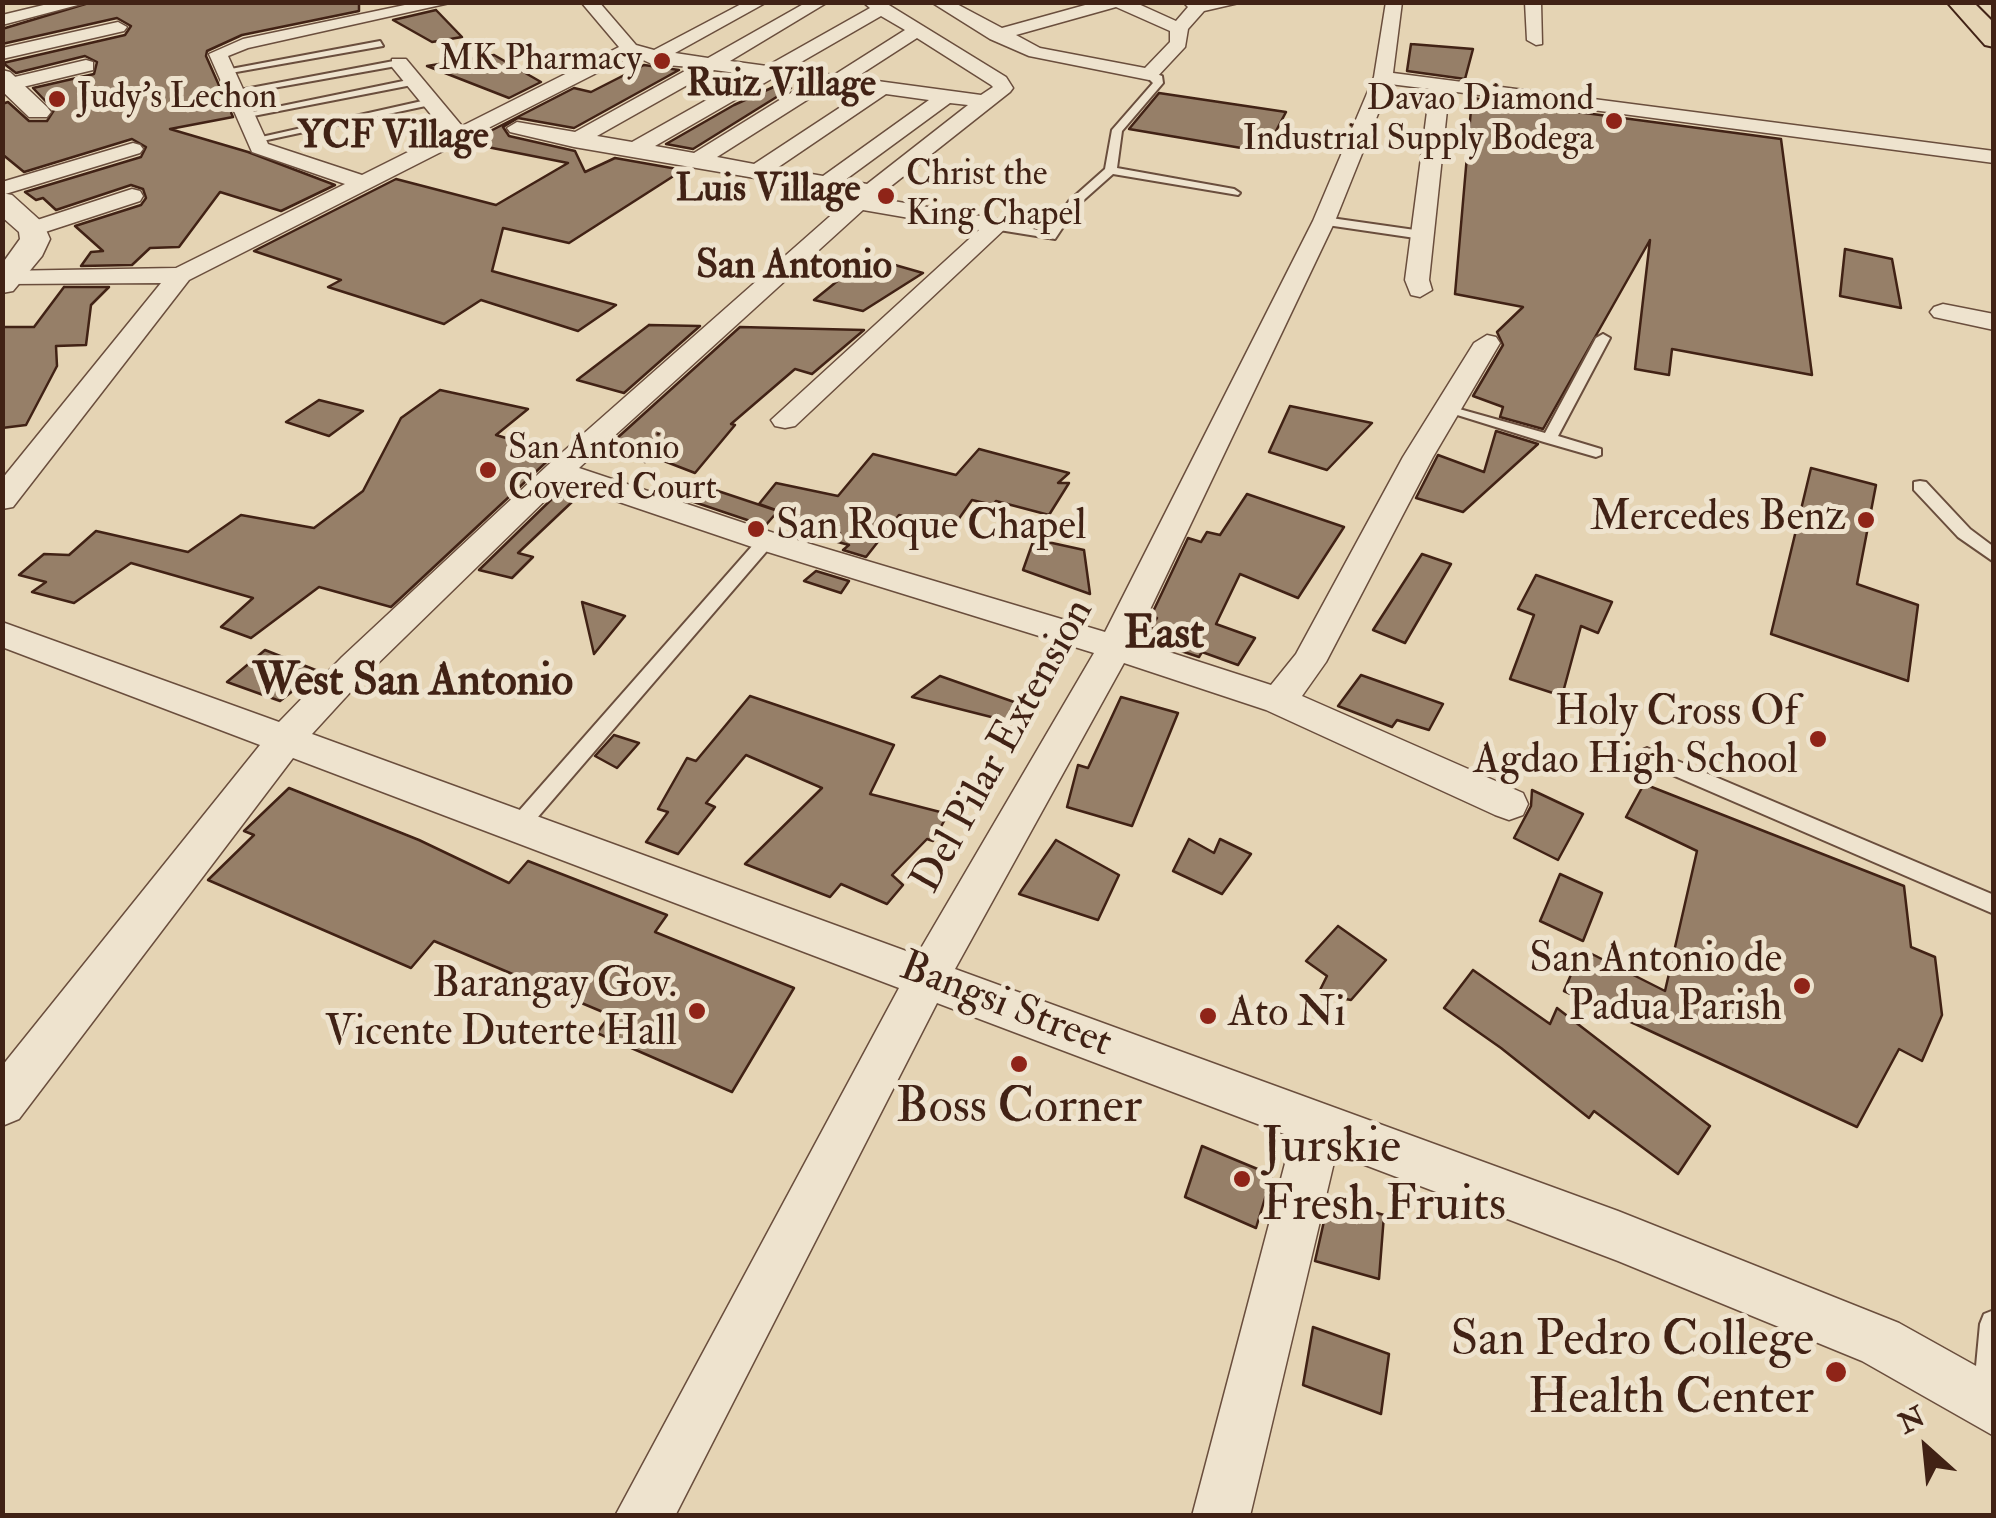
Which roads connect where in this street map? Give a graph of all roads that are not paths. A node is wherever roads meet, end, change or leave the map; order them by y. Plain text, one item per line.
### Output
1 (81, 2) edge
2 (323, 2) edge
3 (446, 2) edge
4 (590, 2) edge
5 (759, 2) edge
6 (820, 2) edge
7 (938, 2) edge
8 (1117, 2) edge
9 (1236, 2) edge
10 (1394, 2) edge
11 (1533, 2) edge
12 (1959, 2) edge
13 (1977, 2) edge
14 (1195, 4) edge
15 (876, 6) edge
16 (1000, 7) dead end
17 (963, 17) junction
18 (1994, 19) edge
19 (2, 20) edge
20 (336, 25) junction
21 (118, 26) dead end
22 (1180, 28) junction
23 (916, 30) junction
24 (996, 35) junction
25 (1080, 37) dead end
26 (1994, 39) edge
27 (1536, 40) dead end
28 (380, 44) dead end
29 (630, 48) junction
30 (1035, 52) junction
31 (2, 54) edge
32 (656, 56) junction
33 (1062, 58) junction
34 (400, 62) joint
35 (936, 62) junction
36 (710, 63) junction
37 (86, 66) dead end
38 (225, 71) junction
39 (774, 72) junction
40 (987, 73) junction
41 (1149, 74) junction
42 (1384, 77) junction
43 (832, 80) junction
44 (5, 82) edge
45 (414, 82) junction
46 (1440, 84) junction
47 (888, 89) junction
48 (234, 92) junction
49 (946, 96) junction
50 (431, 102) junction
51 (986, 102) junction
52 (243, 115) junction
53 (2, 122) edge
54 (457, 133) junction
55 (253, 140) junction
56 (574, 141) junction
57 (133, 149) dead end
58 (633, 150) junction
59 (1994, 157) edge
60 (698, 160) junction
61 (761, 169) junction
62 (1110, 170) junction
63 (362, 182) junction
64 (827, 183) junction
65 (2, 189) edge
66 (1234, 194) dead end
67 (132, 196) dead end
68 (865, 197) junction
69 (2, 202) edge
70 (1324, 221) junction
71 (997, 226) junction
72 (33, 228) junction
73 (1422, 235) junction
74 (180, 275) junction
75 (6, 280) edge
76 (1420, 290) dead end
77 (1943, 312) dead end
78 (1994, 322) edge
79 (1603, 338) dead end
80 (1488, 343) dead end
81 (1446, 410) junction
82 (785, 420) dead end
83 (1549, 439) junction
84 (1596, 452) dead end
85 (558, 472) junction
86 (1920, 486) dead end
87 (2, 500) edge
88 (766, 541) junction
89 (1994, 556) edge
90 (2, 634) edge
91 (1114, 647) junction
92 (1279, 701) junction
93 (286, 739) junction
94 (1647, 756) dead end
95 (1509, 804) dead end
96 (518, 826) junction
97 (1994, 905) edge
98 (928, 977) junction
99 (2, 1103) edge
100 (1319, 1125) junction
101 (1994, 1324) edge
102 (1991, 1407) edge
103 (644, 1516) edge
104 (1221, 1516) edge

1 - 19 street
2 - 20 street
3 - 20 street
4 - 29 street
5 - 32 street
6 - 36 street
7 - 17 street
8 - 22 street
8 - 24 street
9 - 14 street
10 - 42 street, Del Pilar Extension
11 - 27 street
12 - 26 main road
13 - 18 main road
14 - 22 street
15 - 23 street
15 - 39 street
16 - 17 street
17 - 24 street
20 - 38 street
21 - 31 street
22 - 41 street
23 - 35 street
23 - 43 street
24 - 30 street
25 - 33 street
28 - 38 lane
29 - 32 street
29 - 54 street
30 - 33 street
30 - 40 street
32 - 36 street
32 - 56 street
33 - 41 street
34 - 45 street
34 - 48 lane
35 - 40 street
35 - 47 street
36 - 39 street
36 - 56 street
37 - 44 street
38 - 48 street
39 - 43 street
39 - 58 street
40 - 51 street
41 - 62 lane
42 - 46 street
42 - 70 street, Del Pilar Extension
43 - 47 street
43 - 60 street
44 - 53 street
45 - 50 street
45 - 52 lane
46 - 59 street
46 - 73 street
47 - 49 street
47 - 61 street
48 - 52 street
49 - 51 street
49 - 64 street
50 - 54 street
50 - 55 lane
51 - 68 street
52 - 55 street
54 - 63 street
55 - 63 street
56 - 58 street
57 - 65 street
58 - 60 street
60 - 61 street
61 - 64 street
62 - 66 lane
62 - 71 lane
63 - 74 street
64 - 68 street
67 - 72 street
68 - 71 street
68 - 85 street
69 - 72 street
70 - 73 lane
70 - 91 street, Del Pilar Extension
71 - 82 street
72 - 75 street
73 - 76 street
74 - 75 street
74 - 87 street
77 - 78 street
79 - 83 lane
80 - 81 street
81 - 83 lane
81 - 92 street
83 - 84 lane
85 - 88 street
85 - 93 street
86 - 89 lane
88 - 91 street
88 - 96 lane
90 - 93 street, Bangsi Street
91 - 92 street
91 - 98 street, Del Pilar Extension
92 - 95 street
93 - 96 street, Bangsi Street
93 - 99 street
94 - 97 lane
96 - 98 street, Bangsi Street
98 - 100 street, Bangsi Street
98 - 103 street, Del Pilar Extension
100 - 102 street, Bangsi Street
100 - 104 street
101 - 102 lane

